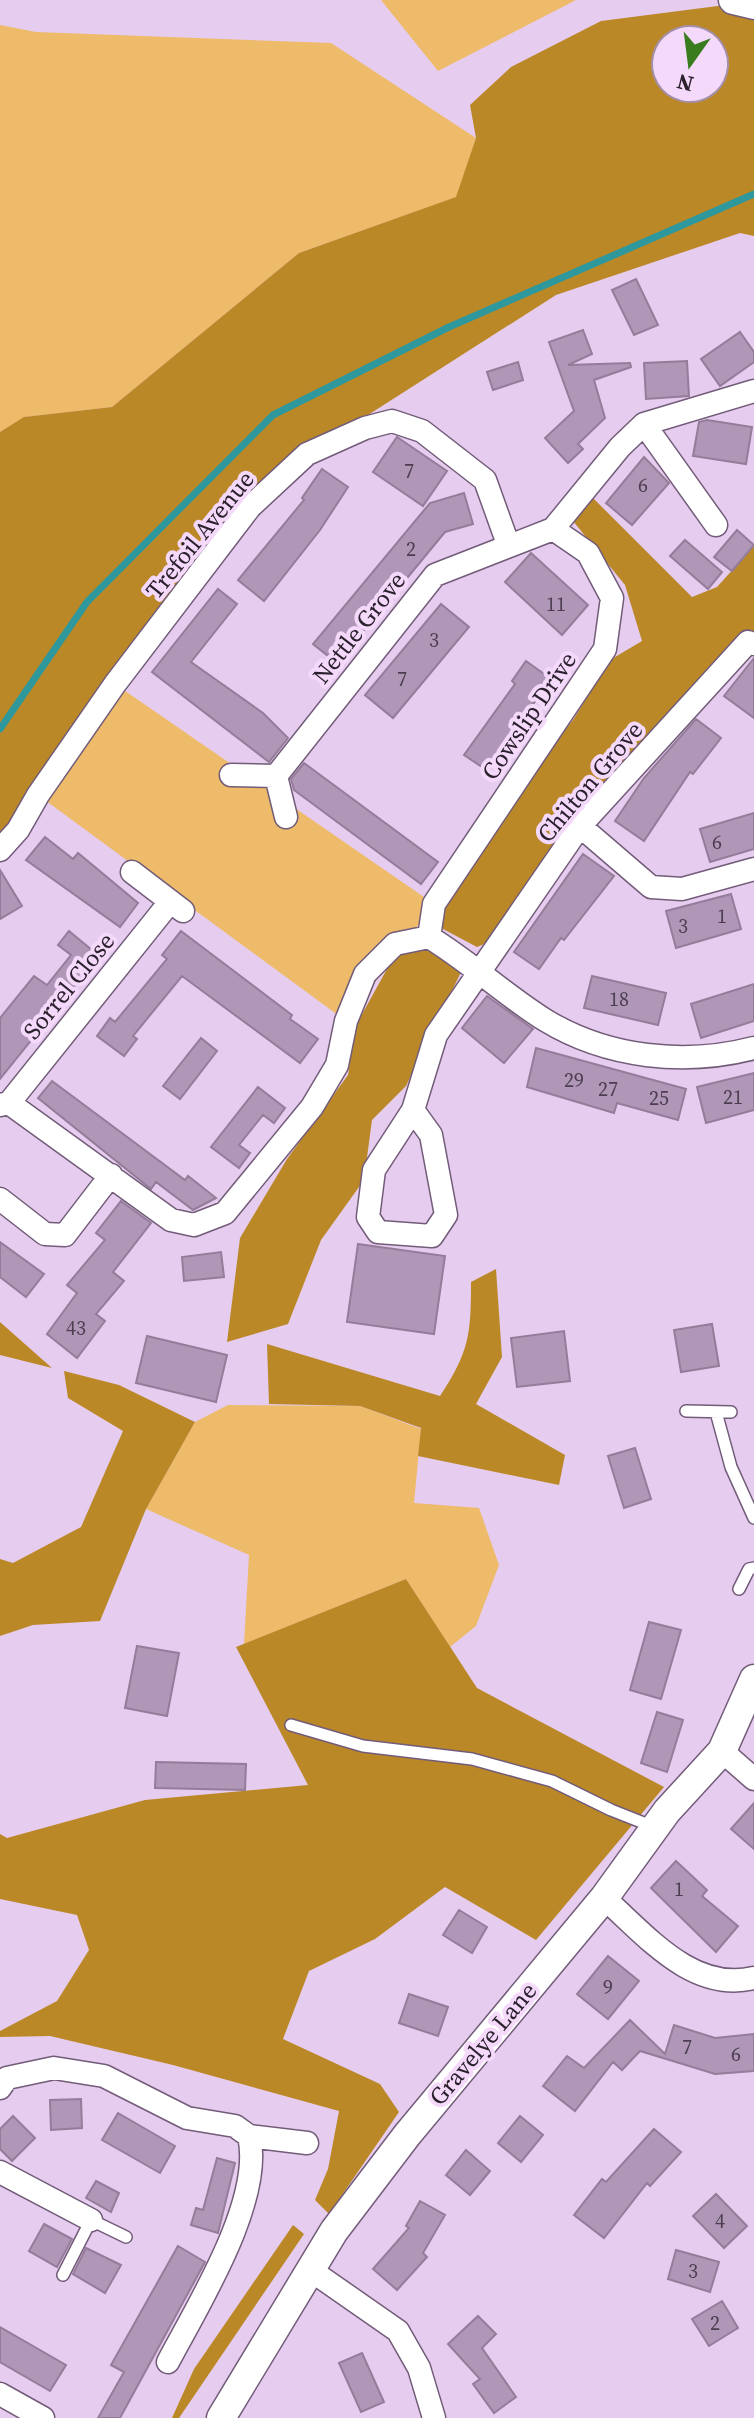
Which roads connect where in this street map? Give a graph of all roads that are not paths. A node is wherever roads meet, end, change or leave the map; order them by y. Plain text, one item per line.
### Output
1 (733, 0) edge
2 (754, 5) edge
3 (754, 391) edge
4 (644, 424) junction
5 (716, 525) dead end
6 (553, 529) junction
7 (508, 544) junction
8 (754, 644) edge
9 (231, 775) dead end
10 (276, 776) junction
11 (286, 817) dead end
12 (580, 826) junction
13 (0, 850) edge
14 (754, 869) edge
15 (132, 872) dead end
16 (429, 937) junction
17 (479, 970) junction
18 (754, 1048) edge
19 (4, 1104) edge
20 (413, 1110) junction
21 (111, 1175) junction
22 (0, 1199) edge
23 (686, 1411) dead end
24 (716, 1412) junction
25 (731, 1412) dead end
26 (754, 1518) edge
27 (754, 1568) edge
28 (739, 1589) dead end
29 (754, 1679) edge
30 (291, 1725) dead end
31 (722, 1751) junction
32 (754, 1779) edge
33 (654, 1827) junction
34 (604, 1898) junction
35 (754, 1978) edge
36 (0, 2088) edge
37 (249, 2136) junction
38 (307, 2143) dead end
39 (0, 2172) edge
40 (91, 2220) junction
41 (126, 2237) dead end
42 (309, 2269) junction
43 (63, 2275) dead end
44 (168, 2362) dead end
45 (0, 2394) edge
46 (43, 2418) edge
47 (221, 2418) edge
48 (434, 2418) edge

1 - 2 street
3 - 4 street
4 - 5 street
4 - 6 street
6 - 7 street, Nettle Grove
6 - 16 street, Cowslip Drive
7 - 10 street, Nettle Grove
7 - 13 street, Trefoil Avenue
8 - 12 street, Chilton Grove
9 - 10 street
10 - 11 street
12 - 14 street
12 - 17 street, Chilton Grove
15 - 19 street, Sorrel Close
16 - 17 street
16 - 21 street
17 - 18 street
17 - 20 street, Chilton Grove
19 - 21 street
20 - 20 street, Chilton Grove
21 - 22 street
23 - 24 lane
24 - 25 lane
24 - 26 lane
27 - 28 lane
29 - 31 street, Gravelye Lane
30 - 33 lane
31 - 32 street
31 - 33 street, Gravelye Lane
33 - 34 street, Gravelye Lane
34 - 35 street
34 - 42 street, Gravelye Lane
36 - 37 street
37 - 38 street
37 - 44 street
39 - 40 street
40 - 41 lane
40 - 43 lane
42 - 47 street, Gravelye Lane
42 - 48 street
45 - 46 street

